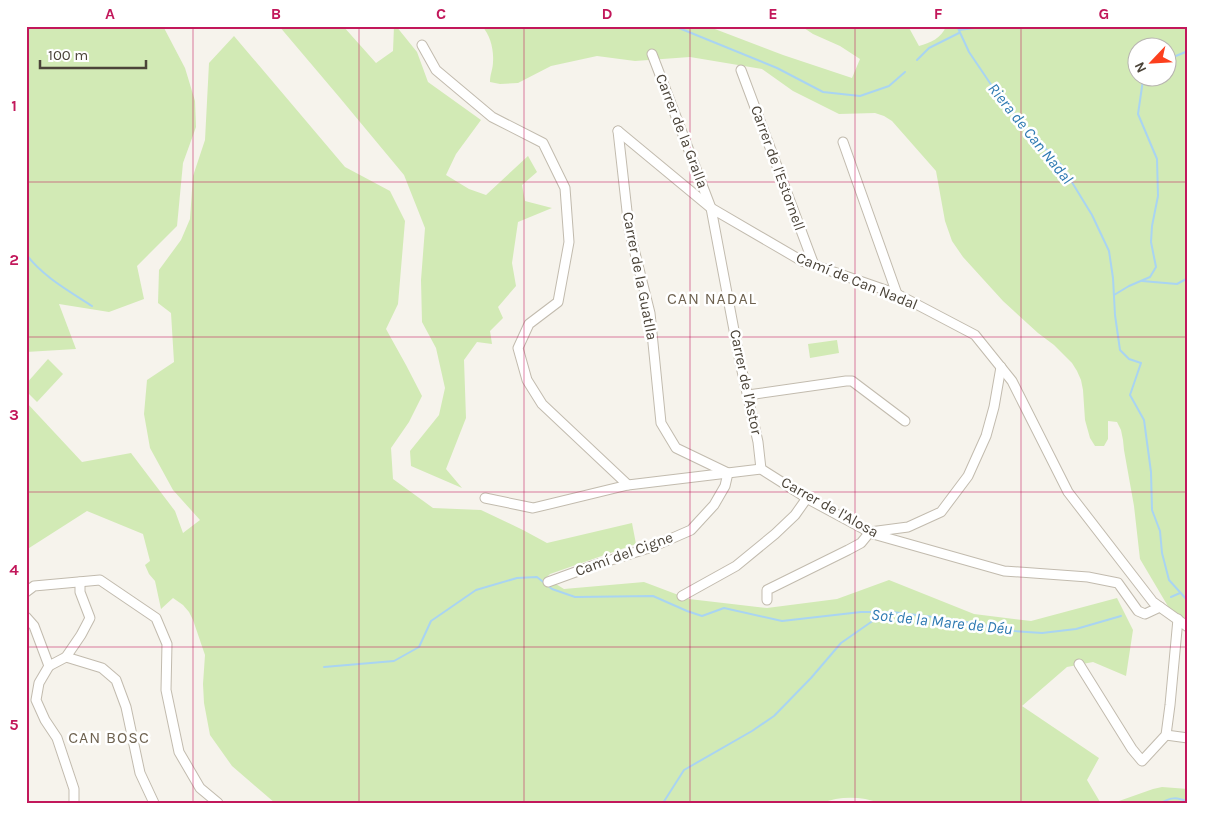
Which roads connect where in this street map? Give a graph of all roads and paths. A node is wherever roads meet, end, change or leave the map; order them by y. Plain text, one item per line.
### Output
1 (422, 45) dead end
2 (652, 54) dead end
3 (742, 70) dead end
4 (618, 131) joint
5 (843, 142) dead end
6 (711, 208) junction
7 (814, 265) junction
8 (897, 294) junction
9 (1001, 367) junction
10 (748, 395) junction
11 (905, 421) dead end
12 (762, 469) junction
13 (728, 473) junction
14 (628, 485) junction
15 (485, 498) dead end
16 (807, 498) junction
17 (870, 532) junction
18 (80, 582) junction
19 (548, 582) dead end
20 (26, 592) edge
21 (682, 596) dead end
22 (767, 600) dead end
23 (1160, 607) junction
24 (26, 617) edge
25 (1178, 619) junction
26 (1188, 627) edge
27 (66, 657) junction
28 (1079, 664) dead end
29 (49, 666) junction
30 (1166, 735) junction
31 (1188, 738) edge
32 (74, 803) edge
33 (154, 803) edge
34 (218, 803) edge

1 - 14 street
2 - 6 street, Carrer de la Gralla
3 - 7 street, Carrer de l'Estornell
4 - 6 street, Camí de Can Nadal
4 - 13 street, Carrer de la Guatlla
5 - 8 street
6 - 7 street, Camí de Can Nadal
6 - 10 street, Carrer de l'Astor
7 - 8 street, Camí de Can Nadal
8 - 9 street, Camí de Can Nadal
9 - 17 street
9 - 23 street, Camí de Can Nadal
10 - 11 street
10 - 12 street, Carrer de l'Astor
12 - 13 street
12 - 16 street, Carrer de l'Alosa
13 - 14 street
13 - 19 street, Camí del Cigne
14 - 15 street
16 - 17 street, Carrer de l'Alosa
16 - 21 street
17 - 22 street
17 - 23 street, Carrer de l'Alosa
18 - 20 street
18 - 27 street
18 - 34 street
23 - 25 street, Camí de Can Nadal
24 - 29 street
25 - 26 street, Camí de Can Nadal
25 - 30 street
27 - 29 street
27 - 33 street
28 - 30 street
29 - 32 street
30 - 31 street

